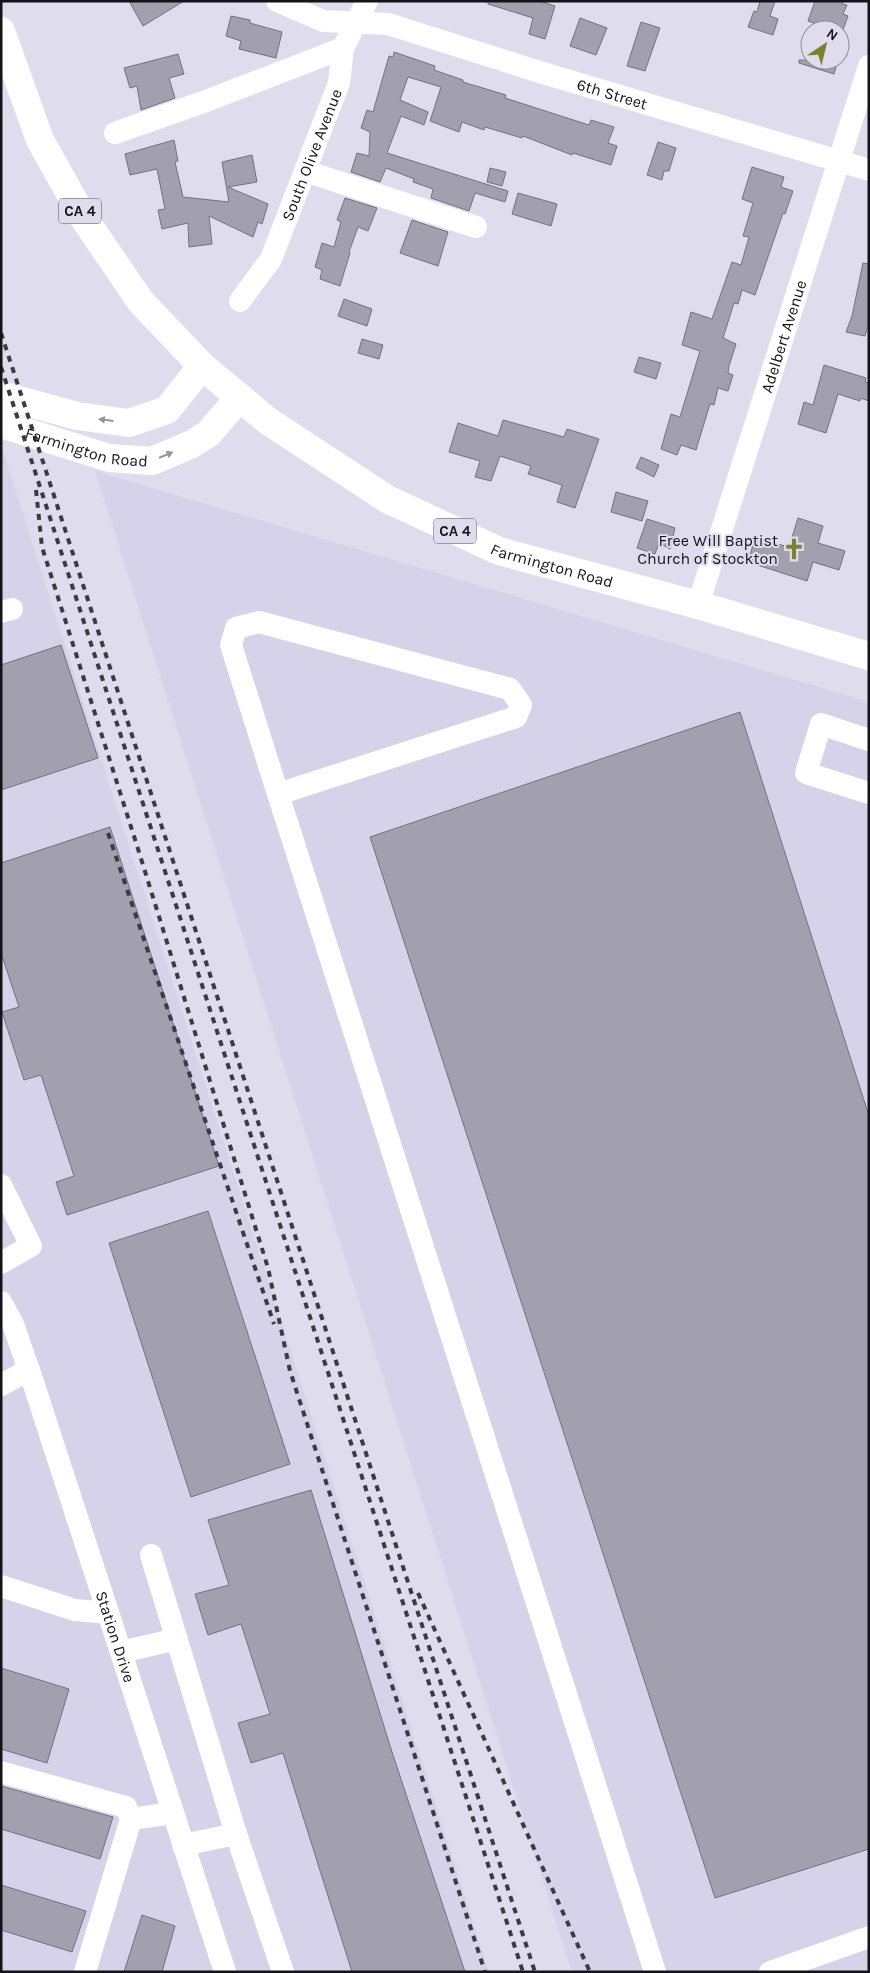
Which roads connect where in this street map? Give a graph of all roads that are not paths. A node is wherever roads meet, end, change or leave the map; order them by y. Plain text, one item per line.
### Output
1 (277, 1) edge
2 (367, 1) edge
3 (356, 22) junction
4 (1, 31) edge
5 (342, 48) junction
6 (869, 66) edge
7 (115, 133) dead end
8 (838, 161) junction
9 (869, 170) edge
10 (305, 171) junction
11 (476, 227) dead end
12 (240, 301) dead end
13 (202, 366) junction
14 (1, 395) edge
15 (240, 397) junction
16 (1, 424) edge
17 (698, 605) junction
18 (869, 656) edge
19 (869, 740) edge
20 (869, 793) edge
21 (278, 794) junction
22 (1, 1185) edge
23 (1, 1263) edge
24 (1, 1302) edge
25 (29, 1370) junction
26 (1, 1385) edge
27 (151, 1556) dead end
28 (1, 1586) edge
29 (108, 1613) junction
30 (177, 1639) junction
31 (121, 1652) junction
32 (1, 1772) edge
33 (173, 1813) junction
34 (131, 1819) junction
35 (236, 1834) junction
36 (183, 1845) junction
37 (869, 1937) edge
38 (85, 1972) edge
39 (224, 1972) edge
40 (283, 1972) edge
41 (655, 1972) edge
42 (770, 1972) edge

1 - 3 street, 6th Street
2 - 3 street, South Olive Avenue
3 - 5 street, South Olive Avenue
3 - 8 street, 6th Street
4 - 13 main road, CA 4
5 - 7 street
5 - 10 street, South Olive Avenue
6 - 8 street, Adelbert Avenue
8 - 9 street, 6th Street
8 - 17 street, Adelbert Avenue
10 - 11 street
10 - 12 street, South Olive Avenue
13 -> 14 main road, Farmington Road
13 - 15 main road, Farmington Road / CA 4
16 -> 15 main road, Farmington Road
15 - 17 main road, Farmington Road / CA 4
17 - 18 main road, Farmington Road / CA 4
19 - 20 street
21 - 21 street
21 - 41 street
22 - 23 street
24 - 25 street, Station Drive
25 - 26 street
25 - 29 street, Station Drive
27 - 30 street
28 - 29 street
29 - 31 street, Station Drive
30 - 31 street
30 - 35 street
31 - 33 street, Station Drive
32 - 34 street
33 - 34 street
33 - 36 street, Station Drive
34 - 38 street
35 - 36 street
35 - 40 street
36 - 39 street, Station Drive
37 - 42 street

